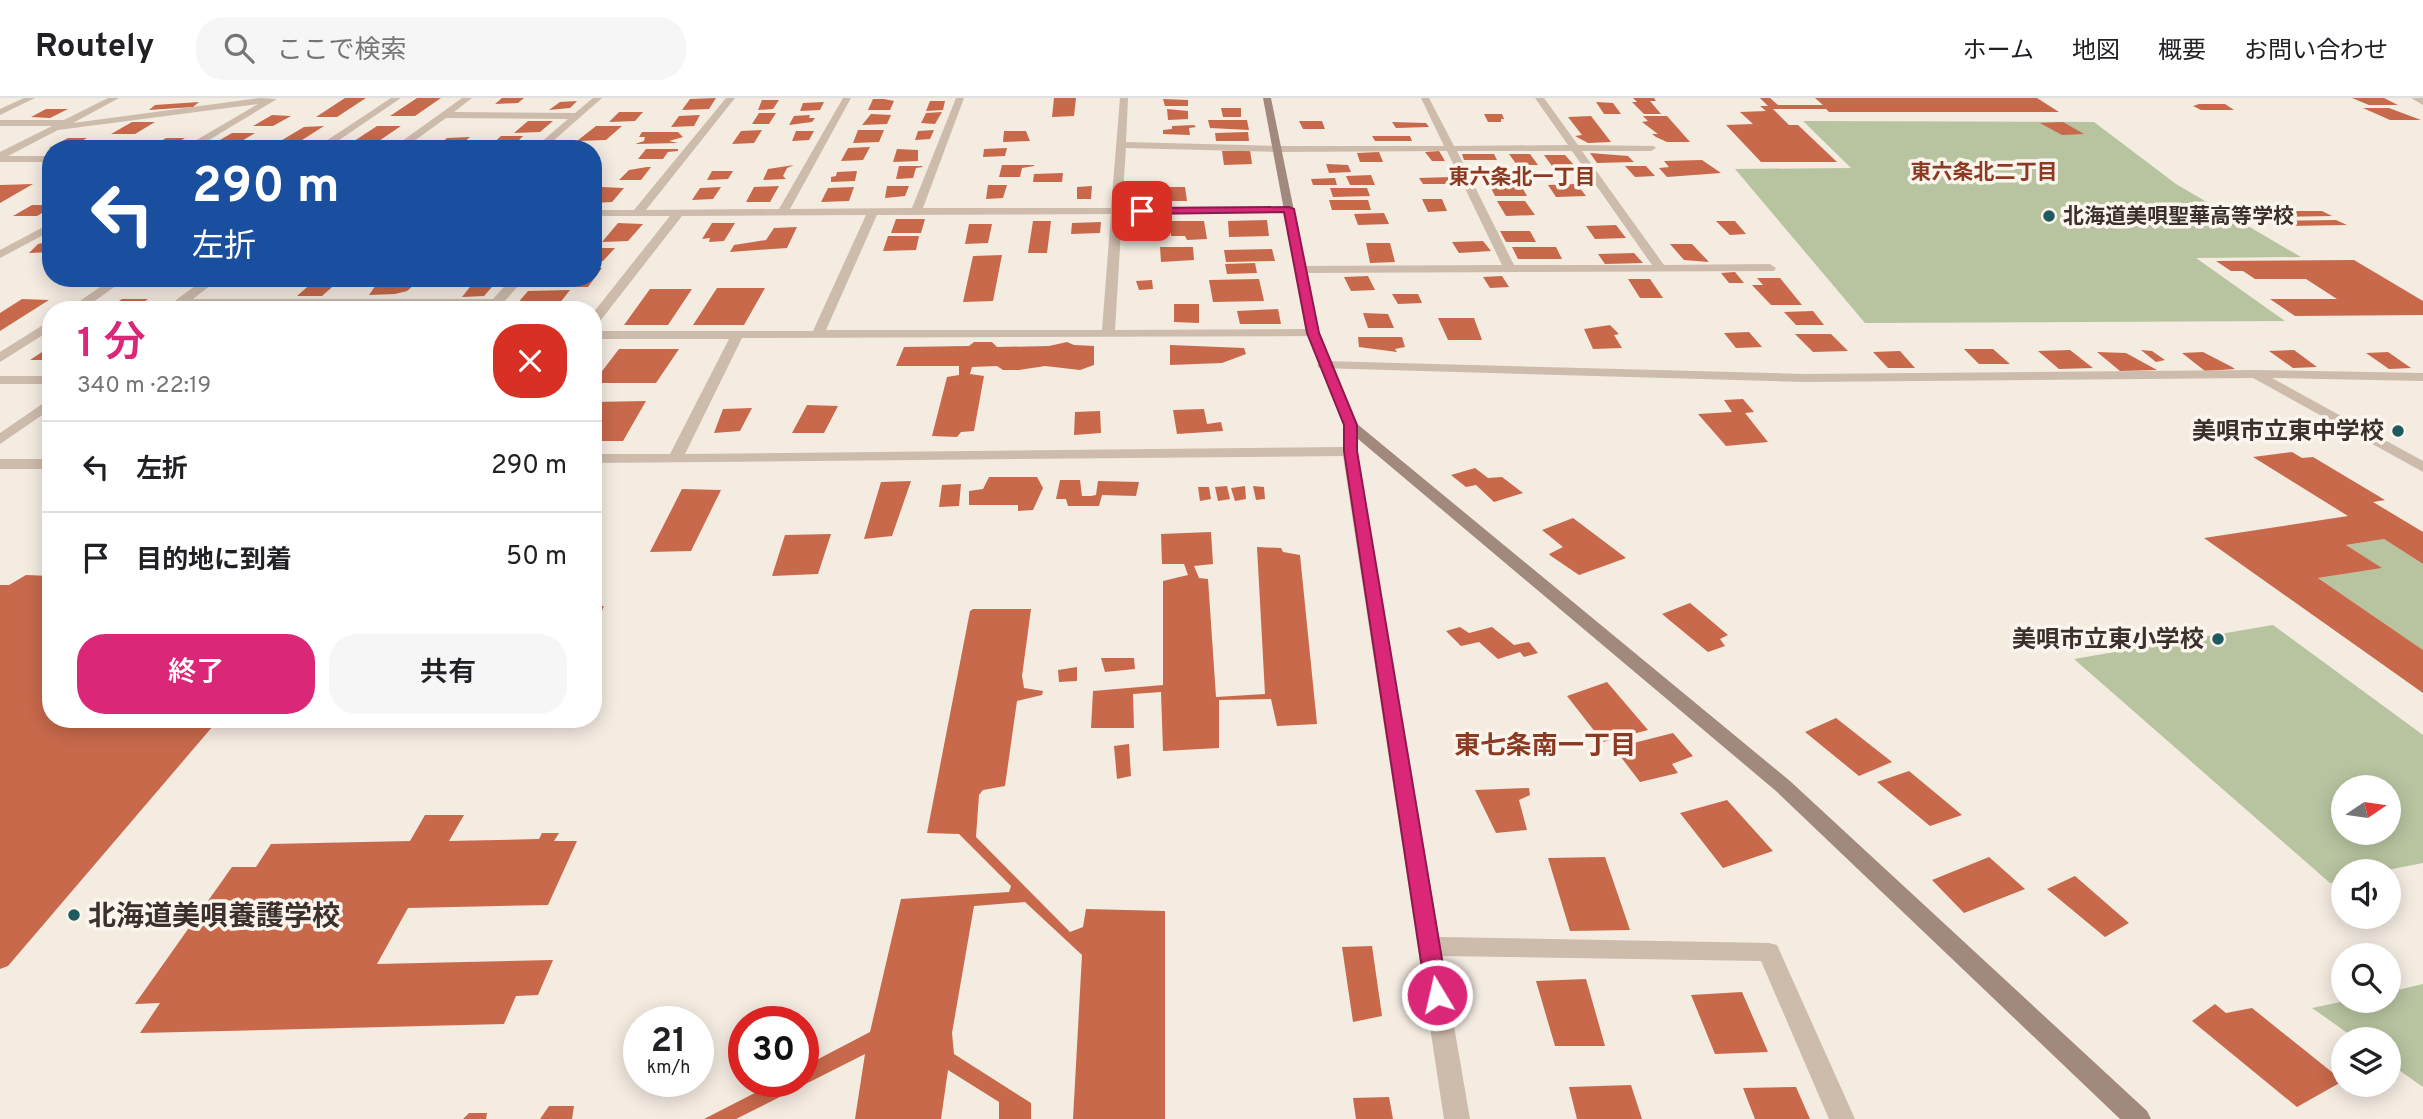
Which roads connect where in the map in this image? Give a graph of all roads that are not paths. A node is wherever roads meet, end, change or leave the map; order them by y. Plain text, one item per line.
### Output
1 (31, 98) edge
2 (115, 98) edge
3 (397, 98) edge
4 (468, 98) edge
5 (598, 98) edge
6 (731, 98) edge
7 (846, 98) edge
8 (960, 98) edge
9 (1124, 98) edge
10 (1267, 98) edge
11 (1425, 98) edge
12 (1539, 98) edge
13 (2414, 98) edge
14 (274, 99) edge
15 (2423, 102) edge
16 (0, 112) edge
17 (444, 115) junction
18 (577, 116) junction
19 (0, 123) edge
20 (66, 123) junction
21 (55, 128) junction
22 (202, 140) edge
23 (333, 140) edge
24 (409, 140) edge
25 (549, 140) edge
26 (1122, 145) junction
27 (1450, 148) junction
28 (1651, 148) dead end
29 (1278, 149) junction
30 (1573, 149) junction
31 (0, 158) edge
32 (42, 159) edge
33 (1289, 209) junction
34 (680, 211) junction
35 (1117, 211) junction
36 (602, 212) edge
37 (638, 212) junction
38 (783, 212) junction
39 (872, 213) junction
40 (916, 213) junction
41 (42, 231) edge
42 (0, 255) edge
43 (1509, 267) junction
44 (1660, 268) junction
45 (1770, 268) dead end
46 (1300, 269) junction
47 (108, 287) edge
48 (202, 287) edge
49 (511, 287) edge
50 (86, 301) edge
51 (183, 301) edge
52 (498, 301) edge
53 (602, 311) edge
54 (42, 330) edge
55 (1313, 333) junction
56 (818, 334) junction
57 (1108, 334) junction
58 (602, 335) edge
59 (737, 335) junction
60 (0, 358) edge
61 (1324, 365) junction
62 (2255, 374) junction
63 (2423, 377) edge
64 (0, 380) edge
65 (42, 380) edge
66 (42, 409) edge
67 (1350, 425) junction
68 (0, 440) edge
69 (1350, 451) junction
70 (675, 458) junction
71 (602, 459) edge
72 (0, 464) edge
73 (42, 464) edge
74 (2423, 467) edge
75 (1429, 946) junction
76 (1457, 1119) edge
77 (1842, 1119) edge
78 (2138, 1119) edge

1 - 16 street
2 - 20 street
3 - 23 street
4 - 17 street
5 - 18 street
6 - 37 street
7 - 38 street
8 - 40 street
9 - 26 street
10 - 29 street
11 - 27 street
12 - 30 street
13 - 15 street
14 - 21 street
14 - 22 street
17 - 18 street
17 - 24 street
18 - 25 street
19 - 20 street
20 - 21 street
21 - 31 street
26 - 29 street
26 - 35 street
27 - 29 street
27 - 30 street
27 - 43 street
28 - 30 street
29 - 33 street
30 - 44 street
31 - 32 street
33 - 35 street
33 - 46 street
34 - 37 street
34 - 38 street
34 - 53 street
35 - 40 street
35 - 57 street
36 - 37 street
38 - 39 street
39 - 40 street
39 - 56 street
41 - 42 street
43 - 44 street
43 - 46 street
44 - 45 street
46 - 55 street
47 - 50 street
48 - 51 street
49 - 52 street
54 - 60 street
55 - 57 street
55 - 61 street
56 - 57 street
56 - 59 street
58 - 59 street
59 - 70 street
61 - 62 street
61 - 67 street
62 - 63 street
62 - 74 street
64 - 65 street
66 - 68 street
67 - 69 street
67 - 78 street
69 - 70 street
69 - 75 street
70 - 71 street
72 - 73 street
75 - 76 street
75 - 77 street

